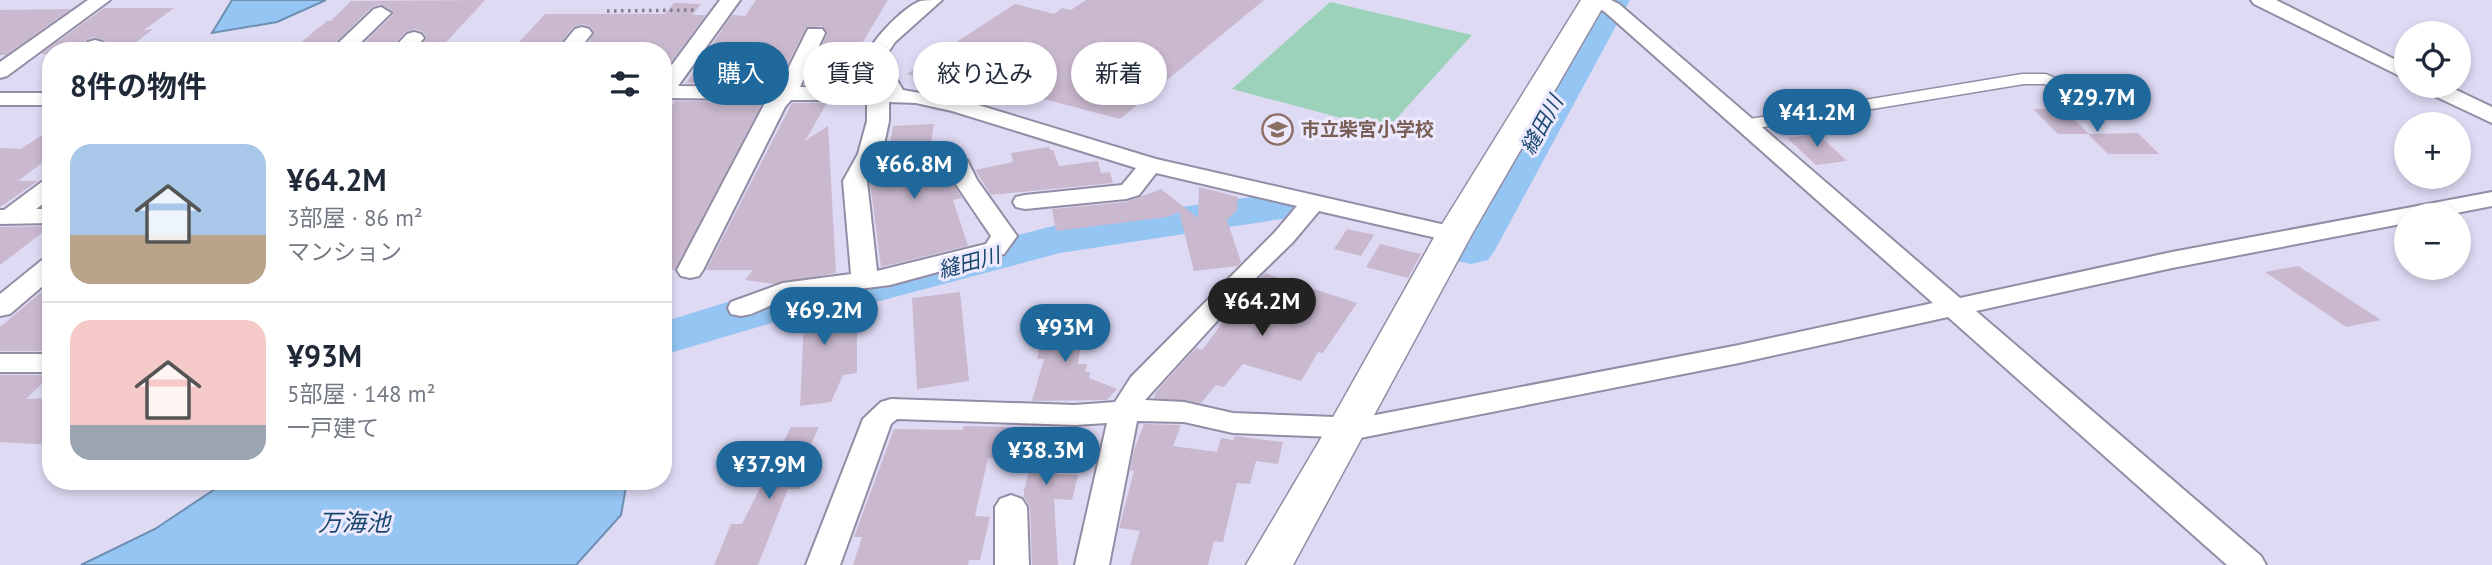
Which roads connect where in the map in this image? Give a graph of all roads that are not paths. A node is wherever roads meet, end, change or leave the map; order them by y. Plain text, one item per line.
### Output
1 (100, 0) edge
2 (932, 0) edge
3 (1596, 0) edge
4 (2260, 0) edge
5 (726, 5) edge
6 (381, 13) dead end
7 (582, 33) dead end
8 (815, 33) dead end
9 (350, 42) edge
10 (574, 42) edge
11 (884, 42) edge
12 (2394, 67) edge
13 (0, 72) edge
14 (672, 80) edge
15 (2064, 87) dead end
16 (789, 88) edge
17 (672, 92) edge
18 (693, 92) edge
19 (41, 96) edge
20 (899, 97) edge
21 (2456, 98) edge
22 (0, 99) edge
23 (774, 105) edge
24 (884, 105) edge
25 (2492, 116) edge
26 (0, 117) edge
27 (1744, 125) junction
28 (959, 165) dead end
29 (1150, 165) junction
30 (42, 192) edge
31 (2492, 199) edge
32 (1025, 202) dead end
33 (1313, 202) junction
34 (2471, 203) edge
35 (6, 216) edge
36 (42, 216) edge
37 (2394, 219) edge
38 (1454, 234) junction
39 (690, 270) dead end
40 (42, 273) edge
41 (865, 281) junction
42 (0, 308) edge
43 (741, 308) dead end
44 (1957, 308) junction
45 (0, 363) edge
46 (42, 363) edge
47 (1125, 411) junction
48 (1348, 428) junction
49 (1011, 507) dead end
50 (823, 565) edge
51 (1012, 565) edge
52 (1092, 565) edge
53 (1269, 565) edge
54 (2249, 565) edge

1 - 13 street
2 - 11 street
3 - 27 street
3 - 38 street
4 - 12 street
5 - 14 street
6 - 9 street
7 - 10 street
8 - 16 street
15 - 27 lane
17 - 18 street
19 - 22 street
19 - 26 street
20 - 29 street
21 - 25 street
23 - 39 street
24 - 41 street
27 - 44 street
28 - 41 street
29 - 32 street
29 - 33 street
30 - 35 street
31 - 34 street
33 - 38 street
33 - 47 street
35 - 36 street
37 - 44 street
38 - 48 street
40 - 42 street
41 - 43 street
44 - 48 street
44 - 54 street
45 - 46 street
47 - 48 street
47 - 50 street
47 - 52 street
48 - 53 street
49 - 51 street

